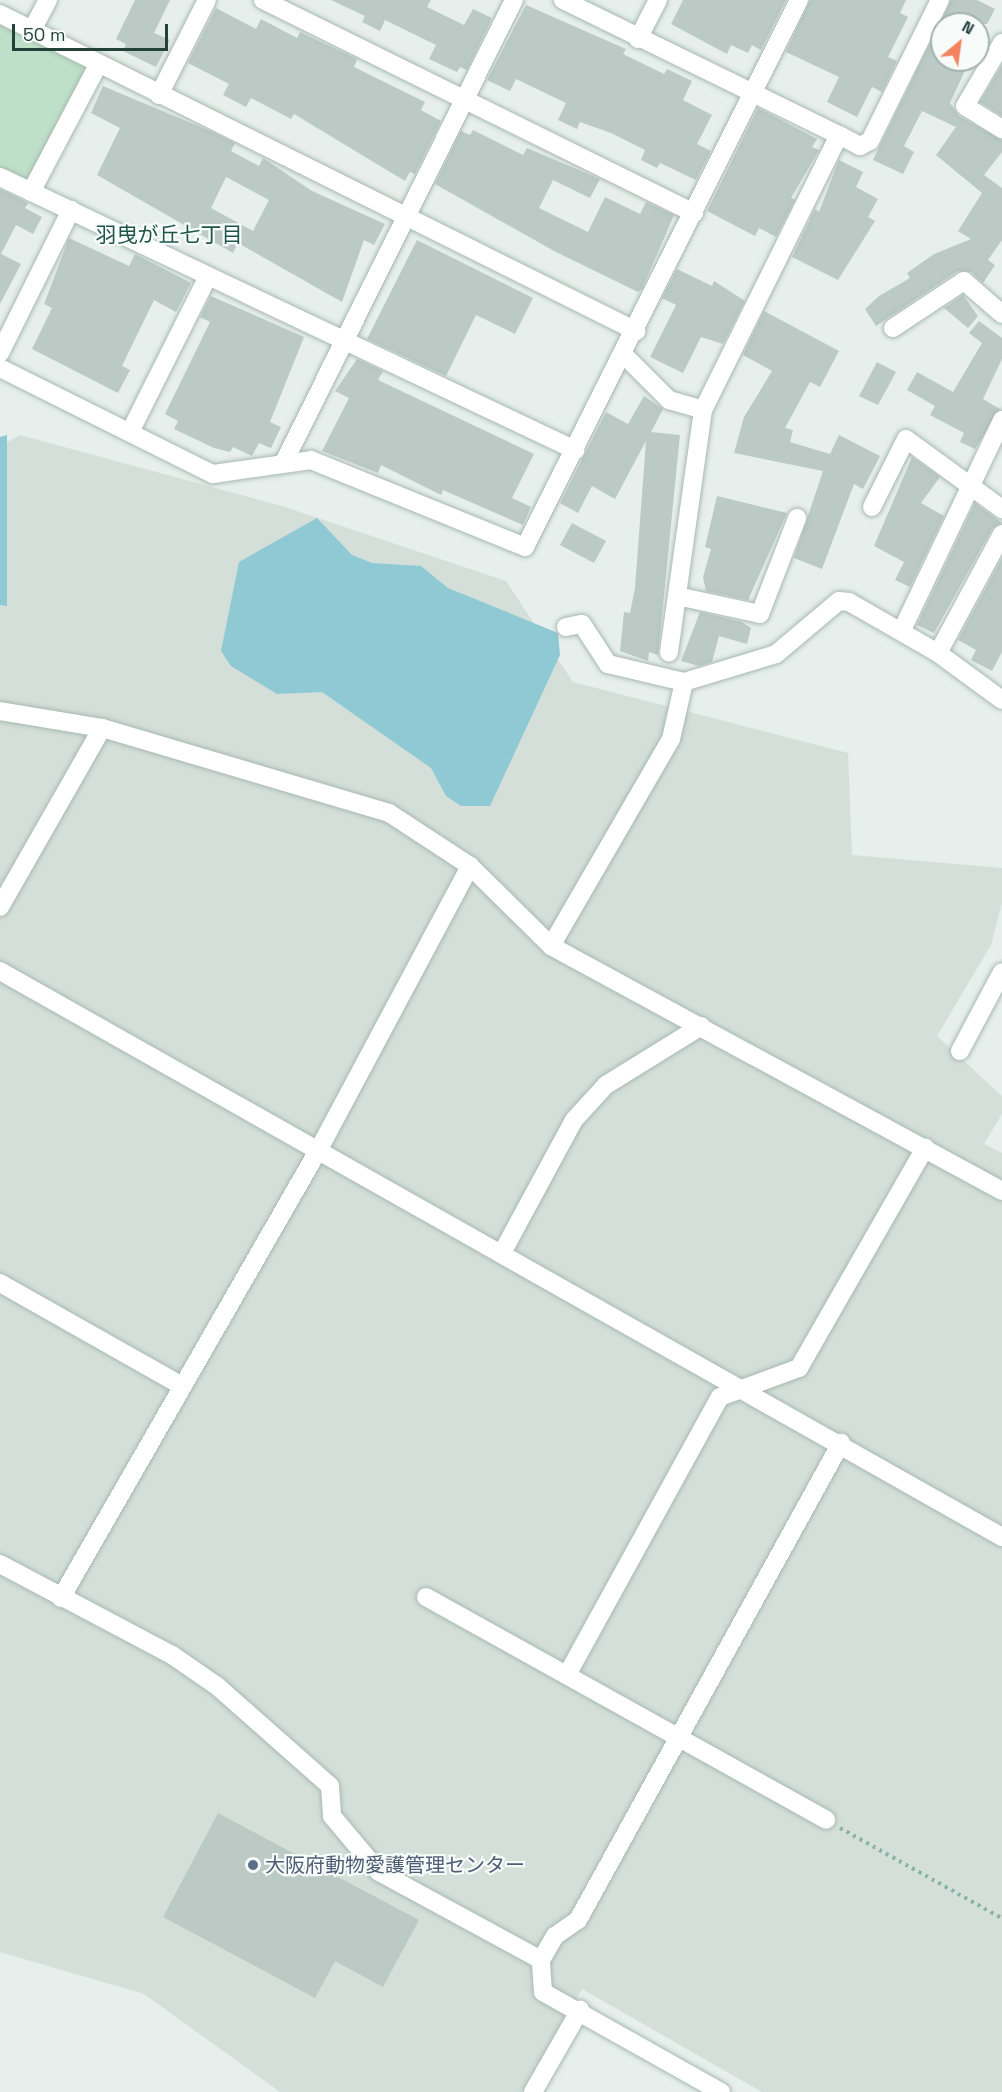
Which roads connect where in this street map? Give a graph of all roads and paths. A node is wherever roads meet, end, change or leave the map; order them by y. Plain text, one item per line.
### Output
1 (48, 0) edge
2 (207, 0) edge
3 (263, 0) edge
4 (514, 0) edge
5 (563, 0) edge
6 (658, 0) edge
7 (799, 0) edge
8 (940, 0) edge
9 (0, 14) edge
10 (32, 30) junction
11 (638, 39) junction
12 (1002, 43) edge
13 (98, 65) junction
14 (753, 92) junction
15 (159, 95) junction
16 (466, 99) junction
17 (1002, 129) edge
18 (839, 135) junction
19 (0, 177) edge
20 (32, 192) junction
21 (71, 210) junction
22 (694, 213) junction
23 (408, 218) junction
24 (207, 278) junction
25 (1002, 314) edge
26 (6, 327) edge
27 (893, 328) dead end
28 (636, 331) junction
29 (344, 343) junction
30 (0, 353) edge
31 (624, 355) junction
32 (0, 368) edge
33 (703, 410) junction
34 (1002, 420) edge
35 (130, 432) junction
36 (575, 450) junction
37 (284, 462) junction
38 (974, 487) junction
39 (873, 507) dead end
40 (1002, 509) edge
41 (797, 518) dead end
42 (1002, 534) edge
43 (677, 596) junction
44 (567, 627) dead end
45 (902, 630) junction
46 (669, 653) dead end
47 (938, 653) junction
48 (684, 682) junction
49 (1000, 694) edge
50 (0, 711) edge
51 (102, 728) junction
52 (470, 866) junction
53 (0, 907) edge
54 (551, 946) junction
55 (0, 971) edge
56 (1002, 972) edge
57 (701, 1026) junction
58 (960, 1051) dead end
59 (925, 1148) junction
60 (319, 1149) junction
61 (1002, 1191) edge
62 (502, 1253) junction
63 (0, 1283) edge
64 (182, 1386) junction
65 (740, 1386) junction
66 (840, 1443) junction
67 (1002, 1537) edge
68 (0, 1564) edge
69 (426, 1597) dead end
70 (61, 1598) junction
71 (567, 1675) junction
72 (676, 1736) junction
73 (826, 1820) joint
74 (1002, 1918) edge
75 (541, 1960) junction
76 (580, 2010) junction
77 (533, 2092) edge
78 (721, 2092) edge

1 - 10 street
2 - 15 street
3 - 16 street
4 - 16 street
5 - 11 street
6 - 11 street
7 - 14 street
8 - 18 street
9 - 10 street
10 - 13 street
11 - 14 street
12 - 17 street
13 - 15 street
13 - 20 street
14 - 18 street
14 - 22 street
15 - 23 street
16 - 22 street
16 - 23 street
18 - 33 street
19 - 20 street
20 - 21 street
21 - 24 street
21 - 26 street
22 - 28 street
23 - 28 street
23 - 29 street
24 - 29 street
24 - 35 street
25 - 27 street
26 - 30 street
28 - 31 street
29 - 36 street
29 - 37 street
31 - 33 street
31 - 36 street
32 - 35 street
33 - 43 street
34 - 38 street
35 - 37 street
36 - 37 street
38 - 39 street
38 - 40 street
38 - 45 street
41 - 43 street
42 - 47 street
43 - 46 street
44 - 48 street
45 - 47 street
45 - 48 street
47 - 49 street
48 - 54 street
50 - 51 street
51 - 52 street
51 - 53 street
52 - 54 street
52 - 60 street
54 - 57 street
55 - 60 street
56 - 58 street
57 - 59 street
57 - 62 street
59 - 61 street
59 - 65 street
60 - 62 street
60 - 64 street
62 - 65 street
63 - 64 street
64 - 70 street
65 - 66 street
65 - 71 street
66 - 67 street
66 - 72 street
68 - 70 street
69 - 71 street
70 - 75 street
71 - 72 street
72 - 73 street
72 - 75 street
73 - 74 path
75 - 76 street
76 - 77 street
76 - 78 street

